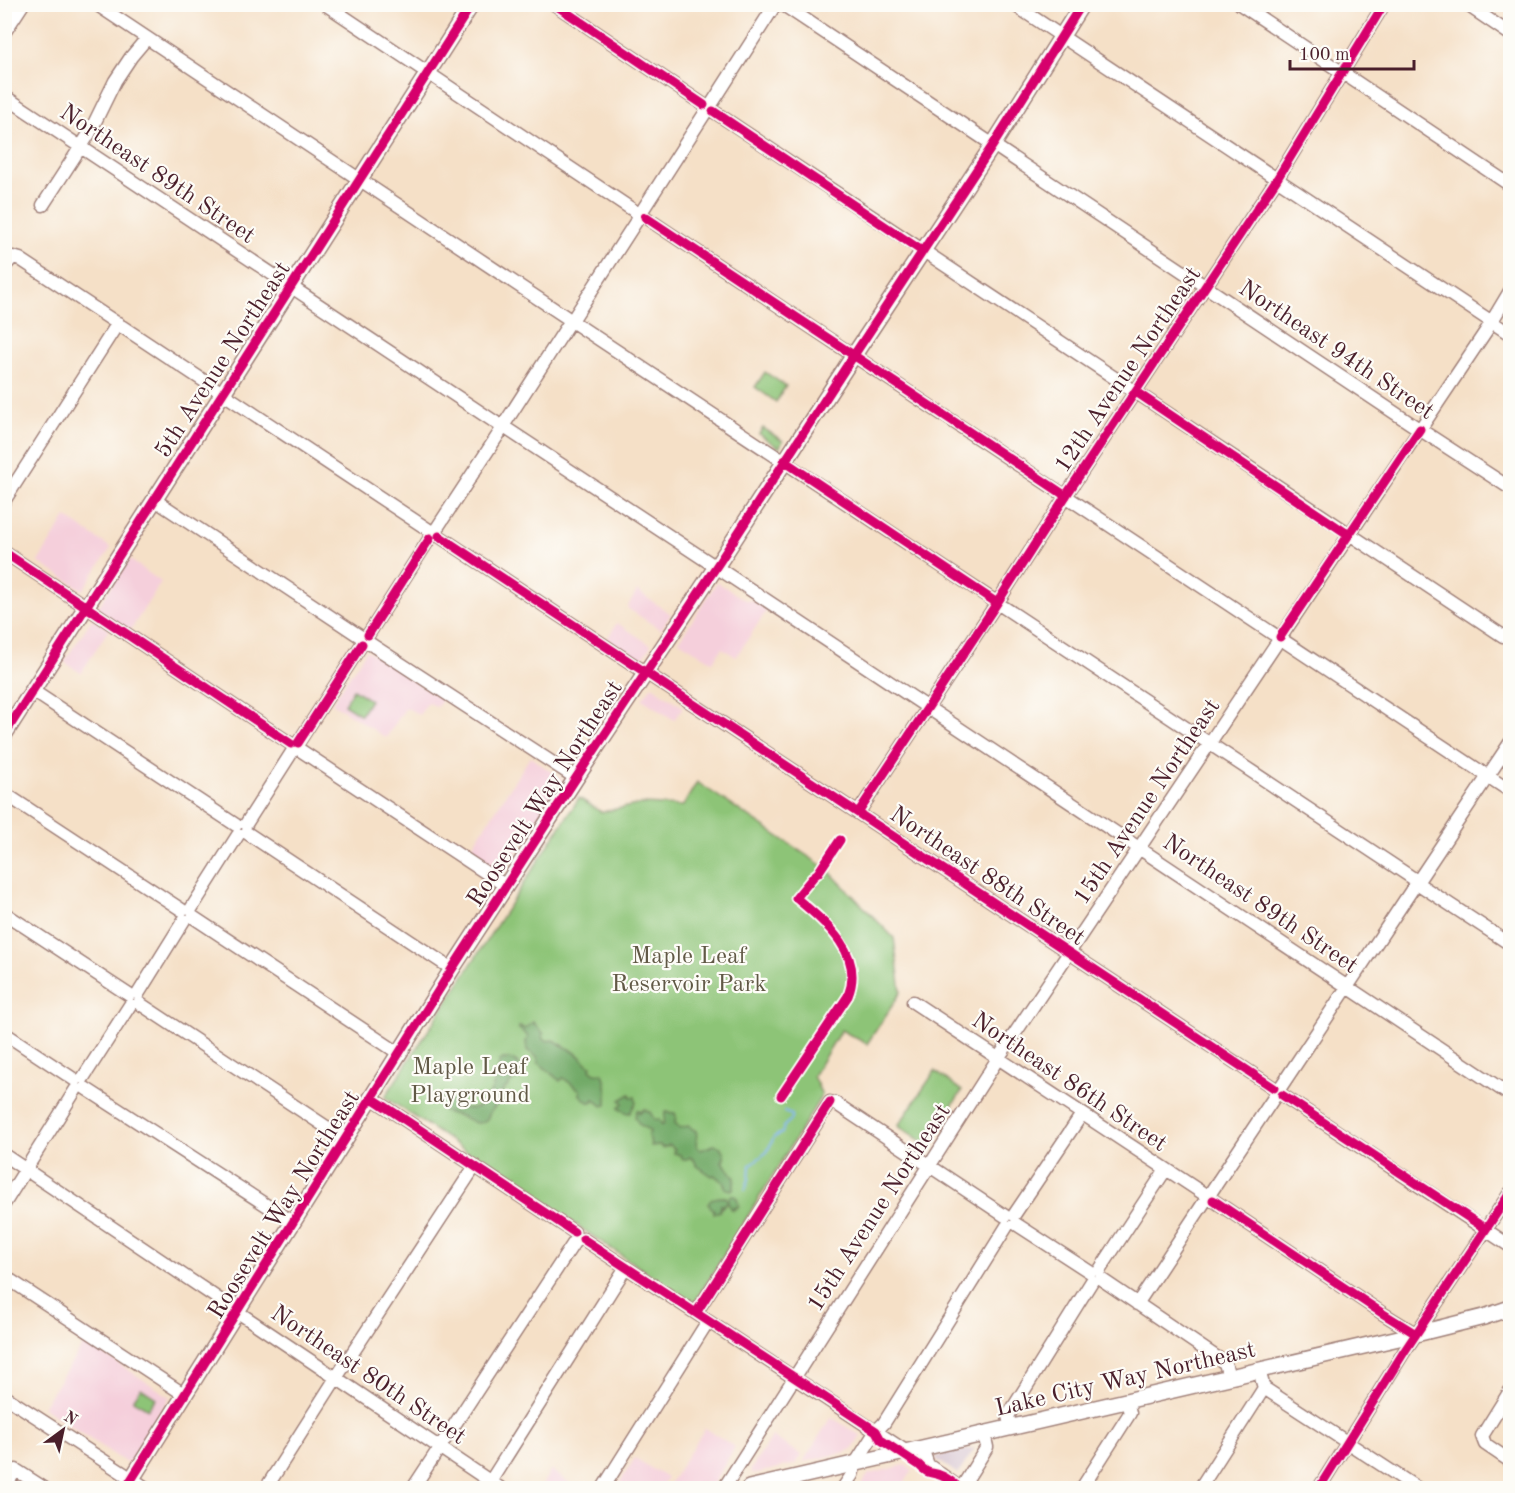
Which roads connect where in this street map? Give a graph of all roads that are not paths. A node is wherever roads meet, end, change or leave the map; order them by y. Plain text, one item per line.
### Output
1 (22, 4) edge
2 (96, 4) edge
3 (325, 4) edge
4 (472, 4) edge
5 (554, 4) edge
6 (1013, 4) edge
7 (1082, 4) edge
8 (1240, 4) edge
9 (1384, 4) edge
10 (1466, 4) edge
11 (778, 5) edge
12 (4, 33) edge
13 (1510, 34) edge
14 (1062, 37) junction
15 (147, 38) junction
16 (1342, 73) junction
17 (428, 74) junction
18 (4, 96) edge
19 (708, 109) junction
20 (993, 145) junction
21 (81, 148) junction
22 (360, 180) junction
23 (1277, 180) junction
24 (1510, 185) edge
25 (44, 206) dead end
26 (640, 215) junction
27 (922, 251) junction
28 (4, 267) edge
29 (1206, 286) junction
30 (291, 287) junction
31 (1510, 291) edge
32 (571, 321) junction
33 (1492, 322) junction
34 (118, 323) junction
35 (1510, 334) edge
36 (854, 355) junction
37 (1136, 392) junction
38 (223, 393) junction
39 (502, 427) junction
40 (1420, 429) junction
41 (784, 461) junction
42 (1510, 488) edge
43 (1066, 496) junction
44 (155, 500) junction
45 (4, 501) edge
46 (434, 533) junction
47 (1349, 535) junction
48 (4, 552) edge
49 (716, 567) junction
50 (997, 603) junction
51 (86, 608) junction
52 (1503, 636) dead end
53 (1280, 638) junction
54 (365, 640) junction
55 (647, 673) junction
56 (33, 691) junction
57 (927, 707) junction
58 (4, 735) edge
59 (1209, 743) junction
60 (1510, 743) edge
61 (295, 747) junction
62 (1488, 776) junction
63 (576, 778) junction
64 (1510, 791) edge
65 (4, 793) edge
66 (858, 813) junction
67 (242, 829) junction
68 (1139, 848) junction
69 (1417, 882) junction
70 (506, 886) junction
71 (4, 913) edge
72 (188, 914) junction
73 (1510, 944) edge
74 (1069, 953) junction
75 (452, 969) junction
76 (1347, 986) junction
77 (134, 999) junction
78 (914, 1002) dead end
79 (4, 1033) edge
80 (400, 1054) junction
81 (998, 1059) junction
82 (80, 1084) junction
83 (1278, 1092) junction
84 (1510, 1095) edge
85 (372, 1098) junction
86 (1082, 1114) junction
87 (346, 1140) junction
88 (4, 1155) edge
89 (475, 1166) junction
90 (929, 1166) junction
91 (26, 1169) junction
92 (1166, 1169) junction
93 (1510, 1192) edge
94 (1208, 1197) junction
95 (4, 1204) edge
96 (1011, 1220) junction
97 (294, 1223) junction
98 (1486, 1229) junction
99 (578, 1237) junction
100 (1510, 1246) edge
101 (626, 1267) junction
102 (4, 1276) edge
103 (1095, 1276) junction
104 (1137, 1304) junction
105 (1510, 1308) edge
106 (238, 1312) junction
107 (696, 1313) junction
108 (708, 1321) junction
109 (1416, 1334) junction
110 (1259, 1370) junction
111 (794, 1377) junction
112 (1229, 1377) junction
113 (336, 1378) junction
114 (1264, 1388) junction
115 (1510, 1391) edge
116 (185, 1395) junction
117 (4, 1396) edge
118 (1127, 1401) junction
119 (1011, 1428) junction
120 (876, 1431) junction
121 (984, 1434) junction
122 (1348, 1442) junction
123 (440, 1448) junction
124 (915, 1450) junction
125 (1510, 1461) edge
126 (855, 1464) junction
127 (129, 1484) edge
128 (495, 1485) edge
129 (960, 1486) edge
130 (4, 1488) edge
131 (44, 1488) edge
132 (146, 1488) edge
133 (266, 1488) edge
134 (413, 1488) edge
135 (603, 1488) edge
136 (724, 1488) edge
137 (749, 1488) edge
138 (843, 1488) edge
139 (1082, 1488) edge
140 (1200, 1488) edge
141 (1319, 1488) edge
142 (1417, 1488) edge

1 - 12 street
2 - 15 street
3 - 17 street
4 - 17 main road, 5th Avenue Northeast
5 - 19 street
6 - 14 street
7 - 14 main road, Roosevelt Way Northeast
8 - 16 street
9 - 16 street, 12th Avenue Northeast
10 - 13 street
11 - 19 street
11 - 20 street, Northeast 94th Street
14 - 20 main road, Roosevelt Way Northeast
14 - 23 street
15 - 21 street
15 - 22 street
16 - 23 street, 12th Avenue Northeast
16 - 24 street
17 - 22 main road, 5th Avenue Northeast
17 - 26 street
18 - 21 street, Northeast 89th Street
19 - 26 street
19 - 27 street
20 - 27 main road, Roosevelt Way Northeast
20 - 29 street, Northeast 94th Street
21 - 25 street
21 - 30 street, Northeast 89th Street
22 - 30 main road, 5th Avenue Northeast
22 - 32 street
23 - 29 street, 12th Avenue Northeast
23 - 33 street
26 - 32 street
26 - 36 street
27 - 36 main road, Roosevelt Way Northeast
27 - 37 street
28 - 34 street, Northeast 88th Street
29 - 37 street, 12th Avenue Northeast
29 - 40 street, Northeast 94th Street
30 - 38 main road, 5th Avenue Northeast
30 - 39 street, Northeast 89th Street
31 - 33 street, 15th Avenue Northeast
32 - 39 street
32 - 41 street
33 - 35 street
33 - 40 street, 15th Avenue Northeast
34 - 38 street, Northeast 88th Street
34 - 45 street
36 - 41 main road, Roosevelt Way Northeast
36 - 43 street
37 - 43 street, 12th Avenue Northeast
37 - 47 street
38 - 44 main road, 5th Avenue Northeast
38 - 46 street, Northeast 88th Street
39 - 46 street
39 - 49 street, Northeast 89th Street
40 - 42 street, Northeast 94th Street
40 - 47 street, 15th Avenue Northeast
41 - 49 main road, Roosevelt Way Northeast
41 - 50 street
43 - 50 street, 12th Avenue Northeast
43 - 53 street
44 - 51 main road, 5th Avenue Northeast
44 - 54 street
46 - 54 street
46 - 55 street, Northeast 88th Street
47 - 52 street
47 - 53 street, 15th Avenue Northeast
48 - 51 street
49 - 55 main road, Roosevelt Way Northeast
49 - 57 street, Northeast 89th Street
50 - 57 street, 12th Avenue Northeast
50 - 59 street
51 - 56 main road, 5th Avenue Northeast
51 - 61 street
53 - 59 street, 15th Avenue Northeast
53 - 62 street
54 - 61 street
54 - 63 street
55 - 63 main road, Roosevelt Way Northeast
55 - 66 street, Northeast 88th Street
56 - 58 main road, 5th Avenue Northeast
56 - 67 street
57 - 66 street, 12th Avenue Northeast
57 - 68 street, Northeast 89th Street
59 - 68 street, 15th Avenue Northeast
59 - 69 street
60 - 62 street
61 - 67 street
61 - 70 street
62 - 64 street
62 - 69 street
63 - 70 main road, Roosevelt Way Northeast
65 - 72 street
66 - 74 street, Northeast 88th Street
67 - 72 street
67 - 75 street
68 - 74 street, 15th Avenue Northeast
68 - 76 street, Northeast 89th Street
69 - 73 street
69 - 76 street
70 - 75 main road, Roosevelt Way Northeast
71 - 77 street
72 - 77 street
72 - 80 street
74 - 81 street, 15th Avenue Northeast
74 - 83 street, Northeast 88th Street
75 - 80 main road, Roosevelt Way Northeast
76 - 83 street
76 - 84 street, Northeast 89th Street
77 - 82 street
77 - 87 street
78 - 81 street, Northeast 86th Street
79 - 82 street
80 - 85 main road, Roosevelt Way Northeast
81 - 86 street, Northeast 86th Street
81 - 90 street, 15th Avenue Northeast
82 - 91 street
82 - 97 street
83 - 94 street
83 - 98 street, Northeast 88th Street
85 - 87 main road, Roosevelt Way Northeast
85 - 89 street
86 - 92 street, Northeast 86th Street
86 - 96 street
87 - 97 main road, Roosevelt Way Northeast
88 - 91 street, Northeast 80th Street
89 - 99 street
89 - 113 street
90 - 96 street
90 - 107 street
90 - 111 street, 15th Avenue Northeast
91 - 95 street
91 - 106 street, Northeast 80th Street
92 - 94 street, Northeast 86th Street
92 - 103 street
93 - 98 street
94 - 104 street
94 - 109 street, Northeast 86th Street
96 - 103 street
96 - 120 street
97 - 106 main road, Roosevelt Way Northeast
98 - 100 street, Northeast 88th Street
98 - 109 street
99 - 101 street
99 - 123 street
101 - 107 street
101 - 128 street
102 - 116 street
103 - 104 street
103 - 119 street
104 - 112 street
105 - 109 main road, Lake City Way Northeast
106 - 113 street, Northeast 80th Street
106 - 116 main road, Roosevelt Way Northeast
107 - 108 street
108 - 111 street
108 - 135 street
109 - 110 main road, Lake City Way Northeast
109 - 122 street
110 - 112 main road, Lake City Way Northeast
110 - 114 street
111 - 120 street
111 - 136 street, 15th Avenue Northeast
112 - 118 main road, Lake City Way Northeast
113 - 123 street, Northeast 80th Street
113 - 133 street
114 - 122 street
114 - 140 street
115 - 125 street
116 - 127 main road, Roosevelt Way Northeast
117 - 127 street
118 - 119 main road, Lake City Way Northeast
118 - 139 street
119 - 121 main road, Lake City Way Northeast
120 - 124 street
120 - 126 street
121 - 124 main road, Lake City Way Northeast
121 - 129 street
122 - 141 street
122 - 142 street
123 - 128 street, Northeast 80th Street
123 - 134 street
124 - 126 main road, Lake City Way Northeast
124 - 129 street
126 - 137 main road, Lake City Way Northeast
126 - 138 street
127 - 132 street
130 - 131 street

